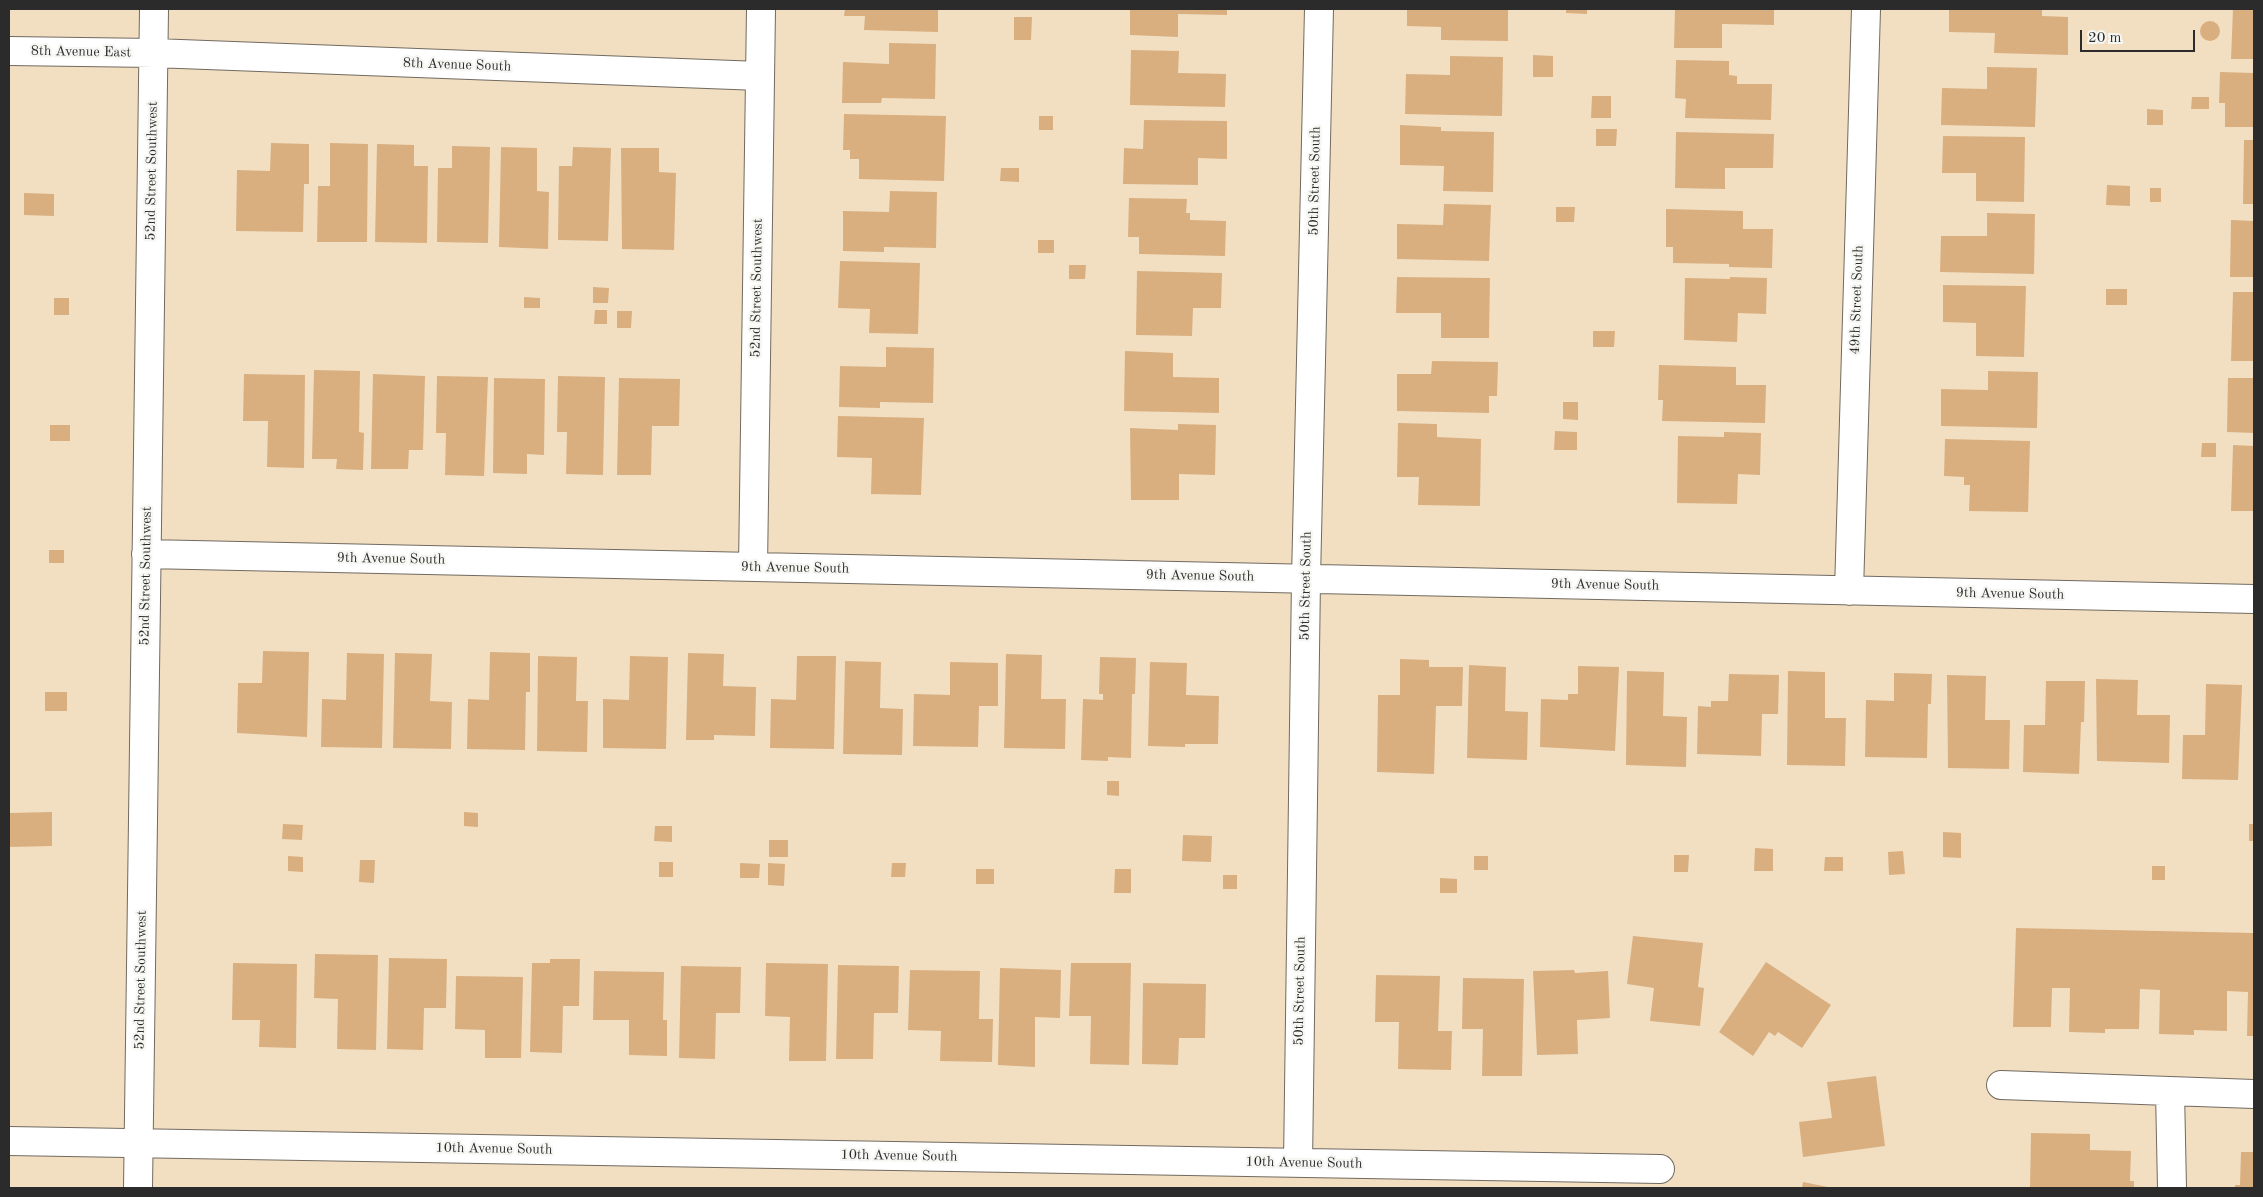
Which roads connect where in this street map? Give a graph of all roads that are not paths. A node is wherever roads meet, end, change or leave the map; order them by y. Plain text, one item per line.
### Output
1 (154, 9) edge
2 (761, 9) edge
3 (1319, 9) edge
4 (1866, 9) edge
5 (9, 51) edge
6 (154, 53) junction
7 (760, 76) junction
8 (146, 554) junction
9 (753, 567) junction
10 (1306, 579) junction
11 (1849, 591) junction
12 (2254, 600) edge
13 (2001, 1085) dead end
14 (2170, 1091) junction
15 (2254, 1094) edge
16 (9, 1141) edge
17 (139, 1142) junction
18 (1298, 1163) junction
19 (1660, 1169) dead end
20 (138, 1188) edge
21 (2172, 1188) edge

1 - 6 street, 52nd Street Southwest
2 - 7 street, 52nd Street Southwest
3 - 10 street, 50th Street South
4 - 11 street, 49th Street South
5 - 6 street, 8th Avenue East
6 - 7 street, 8th Avenue South
6 - 8 street, 52nd Street Southwest
7 - 9 street, 52nd Street Southwest
8 - 9 street, 9th Avenue South
8 - 17 street, 52nd Street Southwest
9 - 10 street, 9th Avenue South
10 - 11 street, 9th Avenue South
10 - 18 street, 50th Street South
11 - 12 street, 9th Avenue South
13 - 14 street
14 - 15 street
14 - 21 street
16 - 17 street, 10th Avenue South
17 - 18 street, 10th Avenue South
17 - 20 street, 52nd Street Southwest
18 - 19 street, 10th Avenue South

